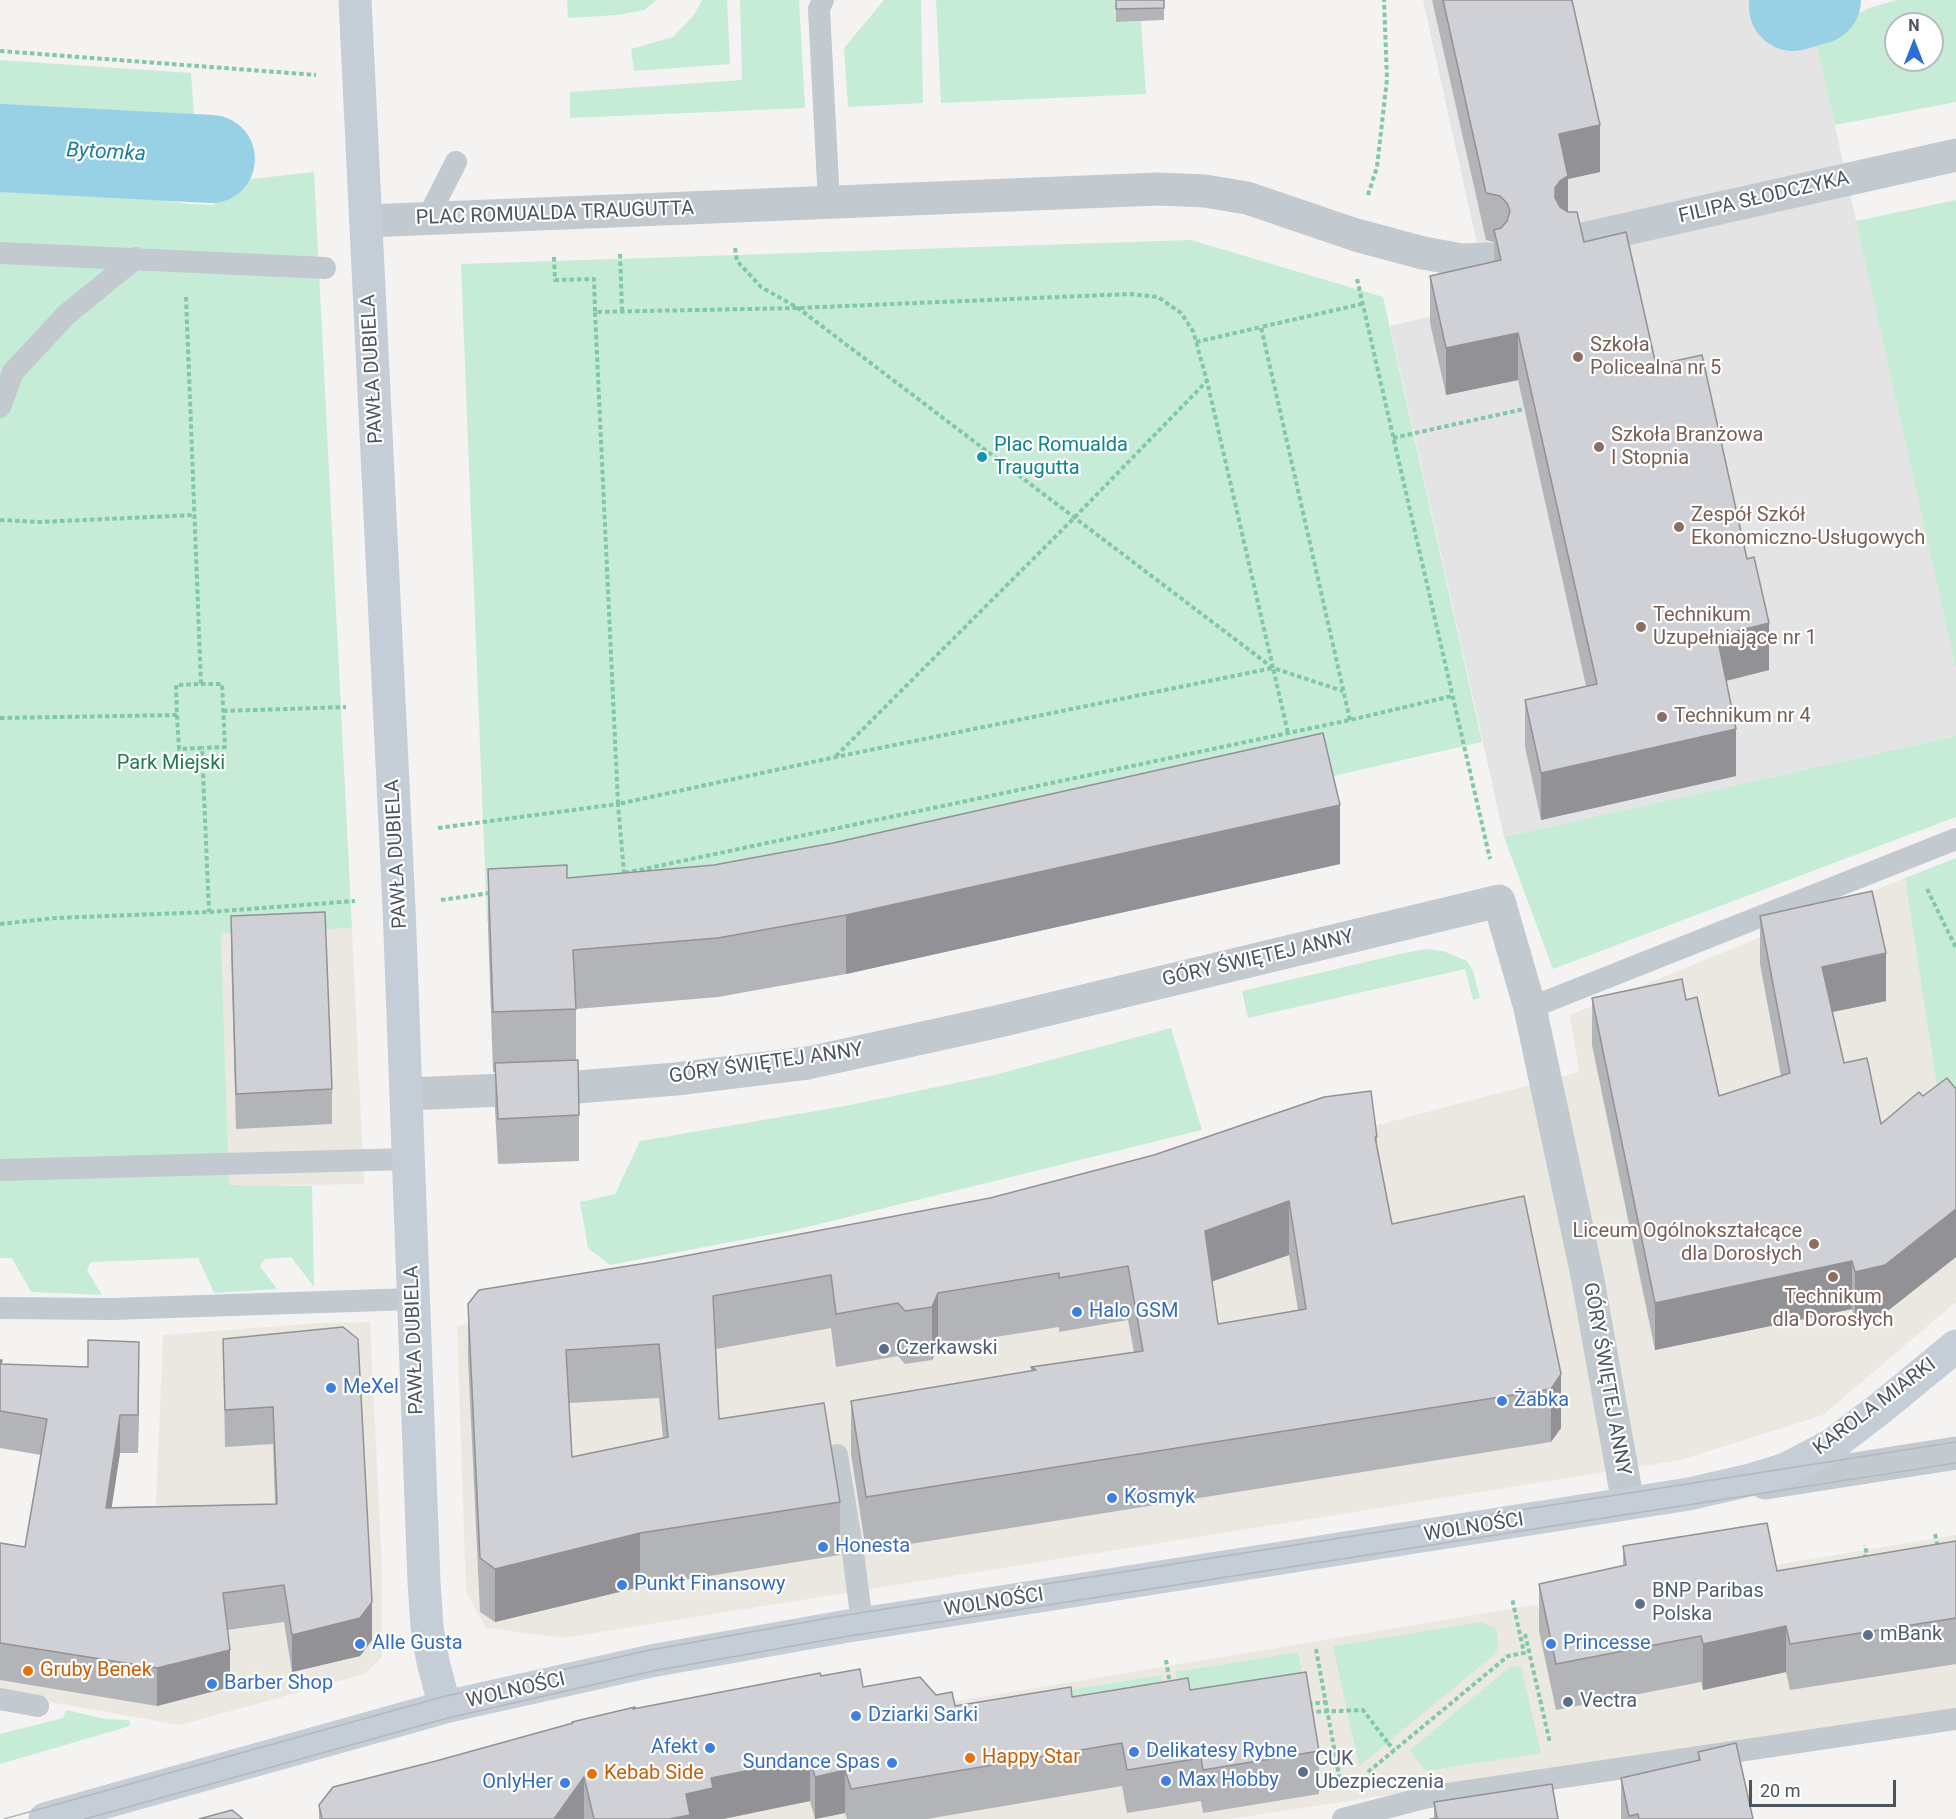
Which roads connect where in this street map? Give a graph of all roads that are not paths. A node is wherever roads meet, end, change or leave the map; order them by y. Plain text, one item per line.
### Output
1 (355, 0) edge
2 (823, 0) edge
3 (1956, 155) edge
4 (456, 162) dead end
5 (829, 203) junction
6 (427, 219) junction
7 (366, 222) junction
8 (1572, 241) edge
9 (0, 253) edge
10 (136, 258) junction
11 (1491, 259) dead end
12 (325, 268) dead end
13 (0, 407) edge
14 (1956, 840) edge
15 (1530, 1008) junction
16 (407, 1094) junction
17 (409, 1159) junction
18 (0, 1170) edge
19 (413, 1299) junction
20 (0, 1308) edge
21 (1956, 1346) edge
22 (1956, 1453) edge
23 (837, 1455) dead end
24 (1689, 1494) junction
25 (1628, 1503) junction
26 (862, 1623) junction
27 (0, 1699) edge
28 (38, 1706) dead end
29 (445, 1707) junction
30 (1956, 1719) edge
31 (45, 1819) edge
32 (1343, 1819) edge

1 - 7 main road, PAWŁA DUBIELA
2 - 5 lane
3 - 8 street, FILIPA SŁODCZYKA
4 - 6 lane
5 - 6 street, PLAC ROMUALDA TRAUGUTTA
5 - 11 street, PLAC ROMUALDA TRAUGUTTA
6 - 7 street, PLAC ROMUALDA TRAUGUTTA
7 - 16 main road, PAWŁA DUBIELA
9 - 10 lane
10 - 12 lane
10 - 13 lane
14 - 15 lane
15 - 16 street, GÓRY ŚWIĘTEJ ANNY
15 - 25 street, GÓRY ŚWIĘTEJ ANNY
16 - 17 main road, PAWŁA DUBIELA
17 - 18 lane
17 - 19 main road, PAWŁA DUBIELA
19 - 20 lane
19 - 29 main road, PAWŁA DUBIELA
21 - 24 main road, KAROLA MIARKI
22 - 24 street, WOLNOŚCI
23 - 26 lane
24 - 25 main road, WOLNOŚCI
25 - 26 main road, WOLNOŚCI
26 - 29 main road, WOLNOŚCI
27 - 28 lane
29 - 31 main road, WOLNOŚCI
30 - 32 lane

